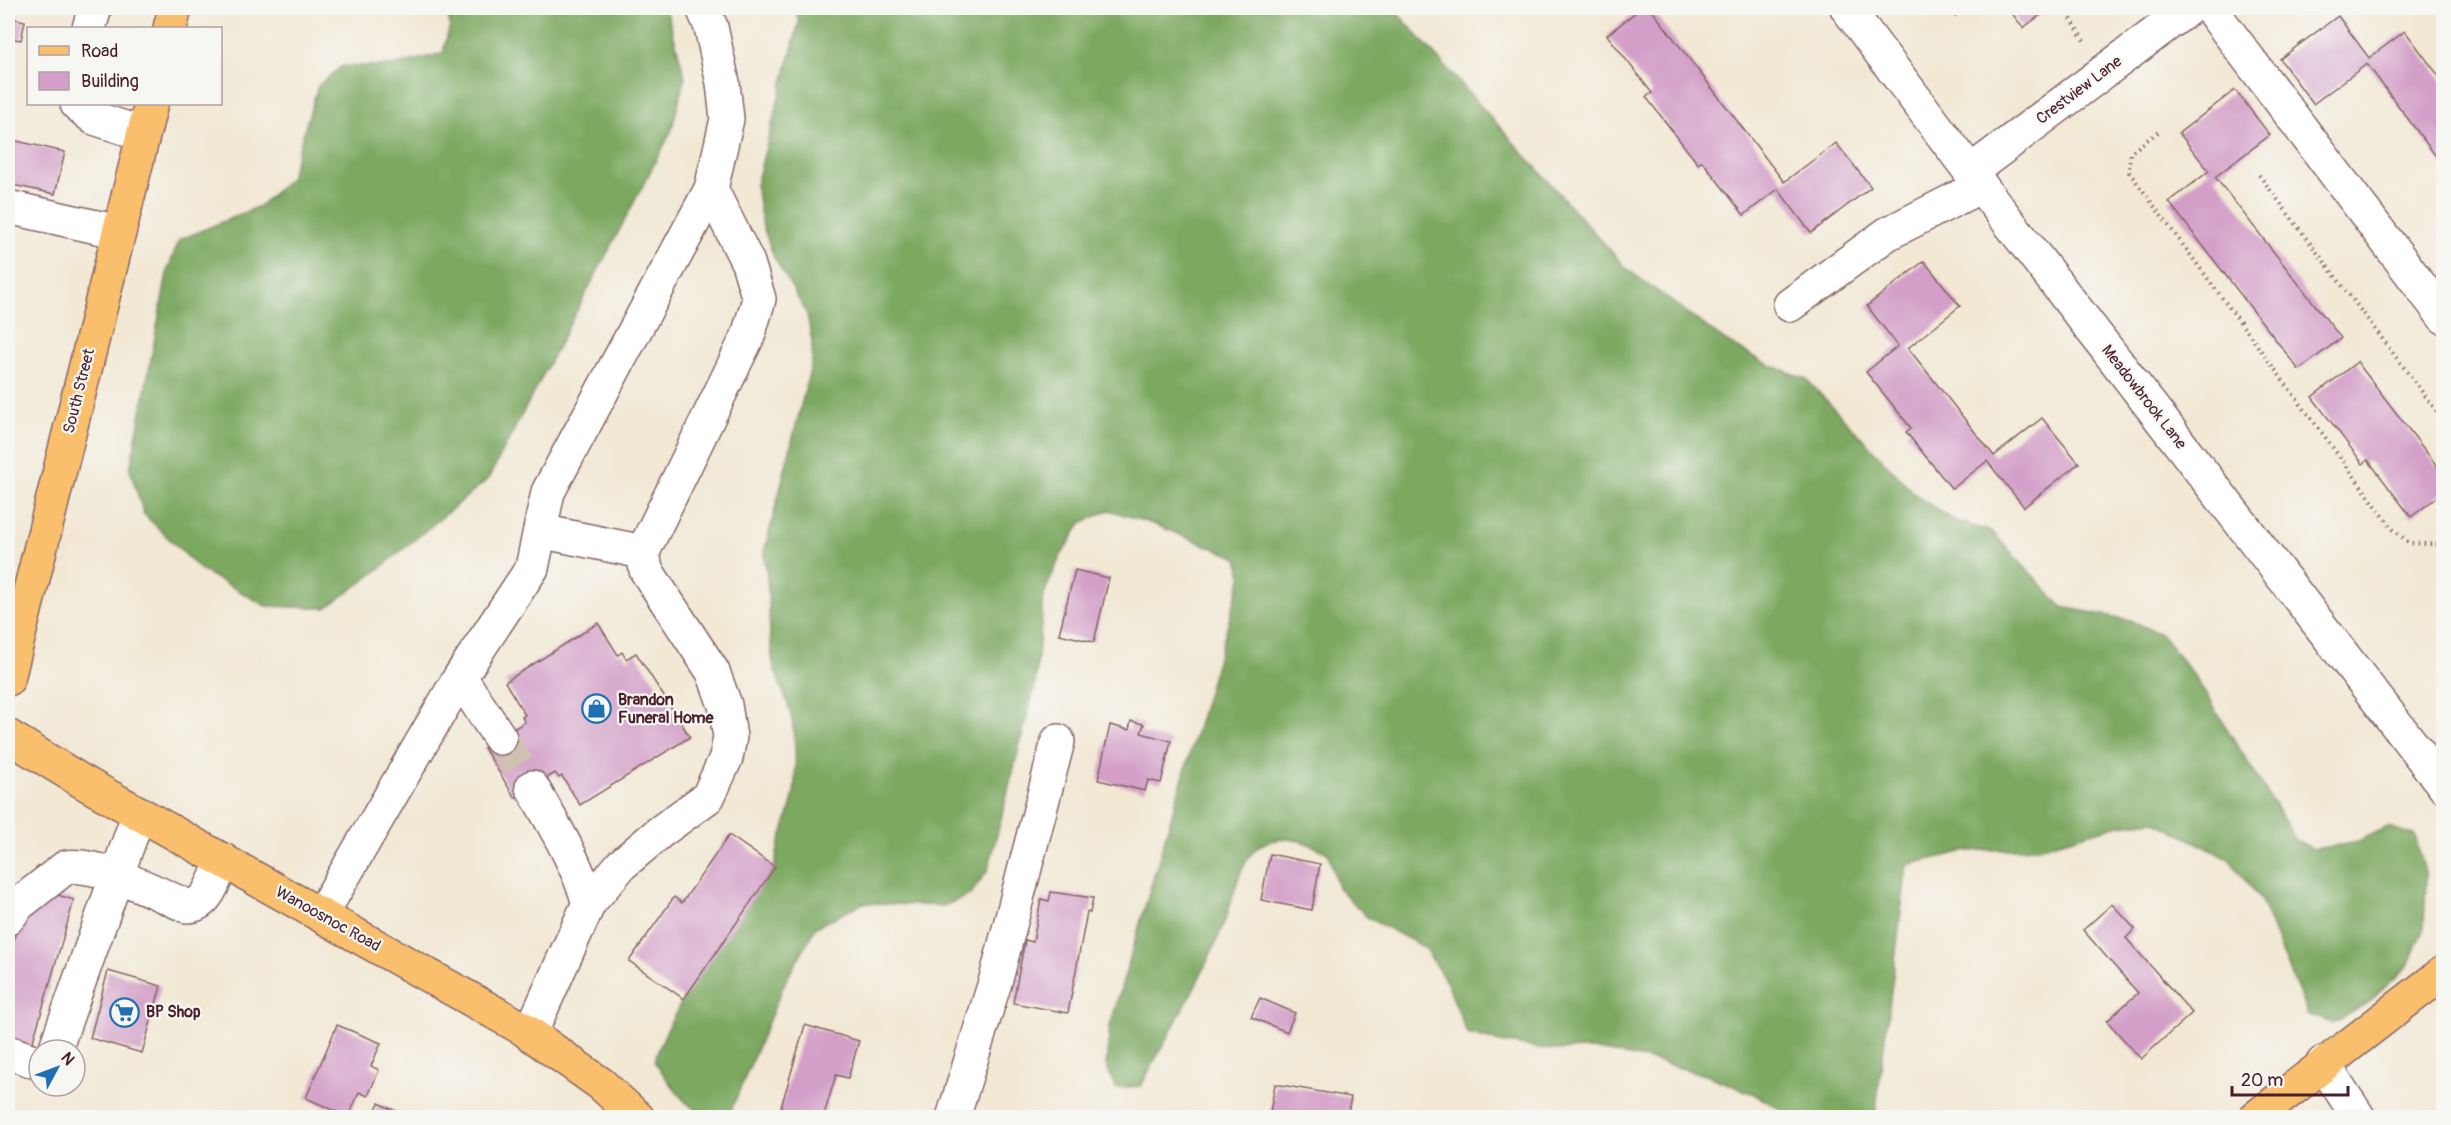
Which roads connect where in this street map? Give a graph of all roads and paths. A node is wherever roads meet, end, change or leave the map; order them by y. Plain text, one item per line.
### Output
1 (95, 8) edge
2 (175, 8) edge
3 (703, 8) edge
4 (1847, 8) edge
5 (2065, 8) edge
6 (2188, 8) edge
7 (2210, 8) edge
8 (89, 27) edge
9 (170, 27) edge
10 (2085, 41) dead end
11 (77, 105) edge
12 (147, 119) edge
13 (2158, 132) dead end
14 (2259, 175) dead end
15 (1976, 179) junction
16 (711, 189) junction
17 (8, 207) edge
18 (119, 232) junction
19 (1790, 305) dead end
20 (2444, 317) edge
21 (2444, 421) edge
22 (540, 531) junction
23 (2444, 545) edge
24 (643, 552) junction
25 (460, 677) junction
26 (8, 679) edge
27 (8, 736) edge
28 (500, 738) tunnel mouth
29 (1058, 741) dead end
30 (2444, 786) edge
31 (532, 787) tunnel mouth
32 (139, 813) junction
33 (223, 860) junction
34 (116, 878) junction
35 (589, 903) junction
36 (321, 915) junction
37 (8, 918) edge
38 (2444, 972) edge
39 (530, 1034) junction
40 (59, 1038) edge
41 (8, 1052) edge
42 (27, 1059) edge
43 (2323, 1063) junction
44 (638, 1118) edge
45 (953, 1118) edge
46 (2255, 1118) edge
47 (2359, 1118) edge

1 - 8 street
2 - 9 main road
3 - 16 street
4 - 15 street, Meadowbrook Lane
5 - 10 path
6 - 15 street, Crestview Lane
7 - 20 street
11 - 12 street
12 - 18 main road, South Street
13 - 23 path
14 - 21 path
15 - 19 street, Crestview Lane
15 - 30 street, Meadowbrook Lane
16 - 22 street
16 - 24 street
17 - 18 street
18 - 26 main road, South Street
22 - 24 street
22 - 25 street
24 - 35 street
25 - 28 street
25 - 36 street
27 - 32 main road, Wanoosnoc Road
29 - 45 street
31 - 35 street
32 - 33 main road, Wanoosnoc Road
32 - 34 street
33 - 34 street
33 - 36 main road, Wanoosnoc Road
34 - 37 street
34 - 40 street
35 - 39 street
36 - 39 main road, Wanoosnoc Road
38 - 43 main road
39 - 44 main road, Wanoosnoc Road
41 - 42 street
43 - 46 main road
43 - 47 street

